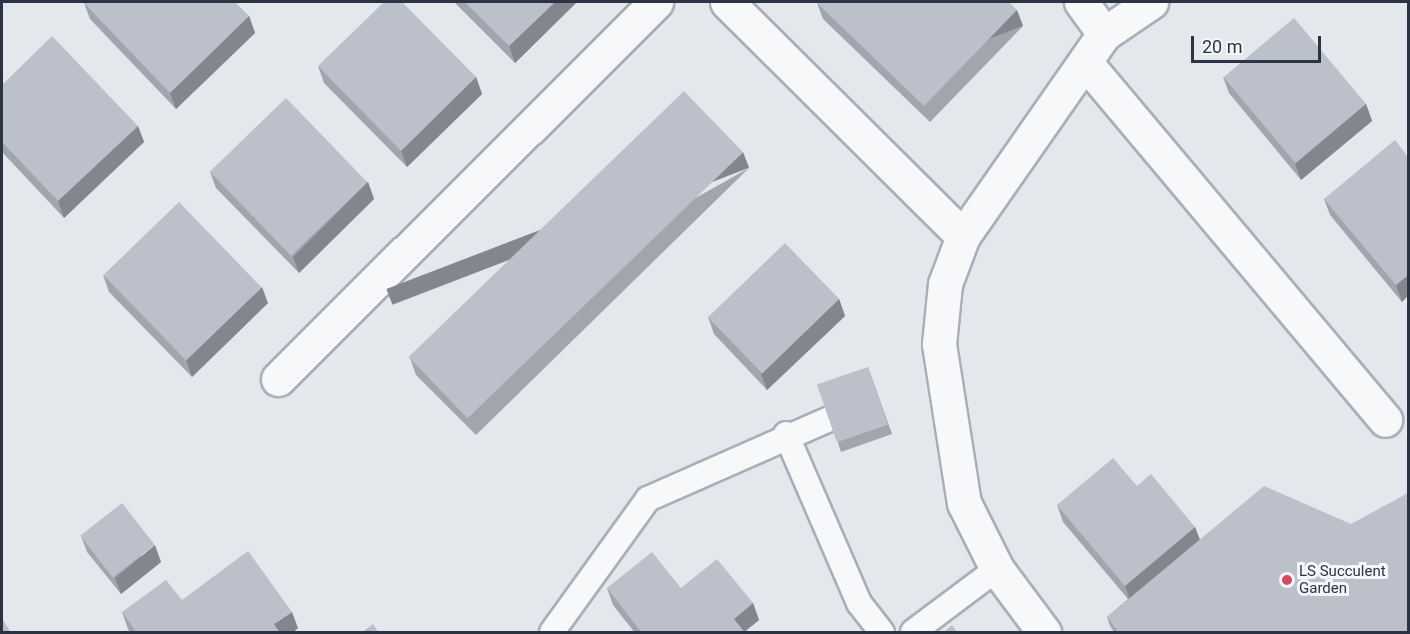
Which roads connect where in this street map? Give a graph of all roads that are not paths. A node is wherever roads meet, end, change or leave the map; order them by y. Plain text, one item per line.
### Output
1 (656, 2) edge
2 (727, 2) edge
3 (1081, 2) edge
4 (1151, 2) edge
5 (1104, 34) junction
6 (1085, 62) junction
7 (963, 236) junction
8 (278, 379) dead end
9 (830, 419) edge
10 (1385, 420) dead end
11 (786, 434) junction
12 (997, 569) junction
13 (1040, 631) edge
14 (552, 633) edge
15 (882, 633) edge
16 (914, 633) edge

1 - 8 street
2 - 7 street
3 - 5 street
4 - 5 street
5 - 6 street
6 - 7 street
6 - 10 street
7 - 12 street
9 - 11 lane
11 - 14 lane
11 - 15 lane
12 - 13 street
12 - 16 lane

